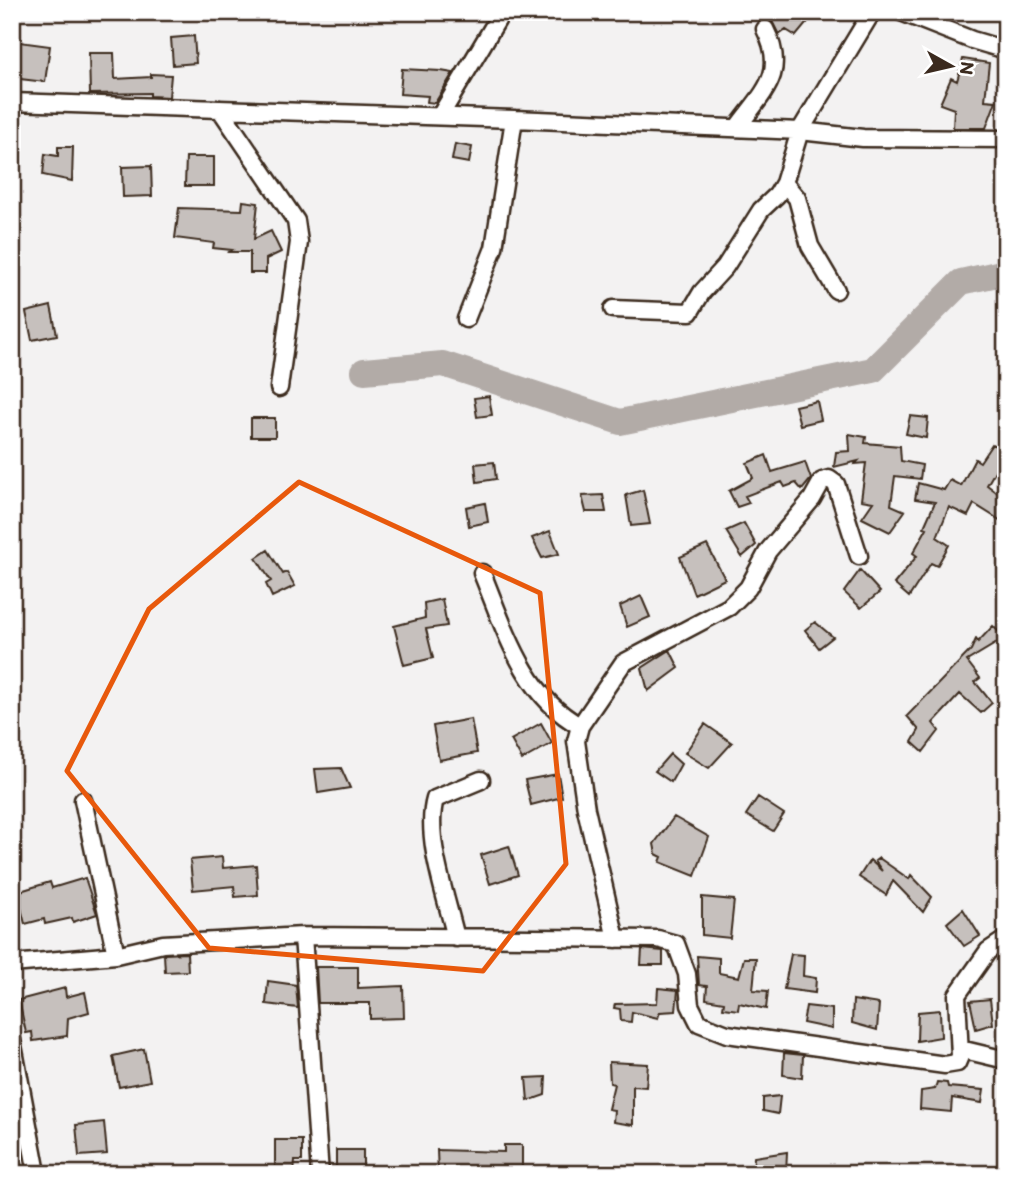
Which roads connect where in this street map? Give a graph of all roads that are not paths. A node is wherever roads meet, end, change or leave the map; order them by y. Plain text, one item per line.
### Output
1 (502, 12) edge
2 (872, 12) edge
3 (901, 12) edge
4 (765, 29) dead end
5 (1006, 50) edge
6 (12, 102) edge
7 (220, 109) junction
8 (440, 117) junction
9 (514, 119) junction
10 (737, 128) junction
11 (800, 131) junction
12 (1006, 139) edge
13 (785, 183) junction
14 (836, 290) dead end
15 (613, 309) dead end
16 (466, 319) dead end
17 (279, 388) dead end
18 (859, 556) dead end
19 (482, 573) dead end
20 (580, 726) junction
21 (481, 780) dead end
22 (83, 800) dead end
23 (303, 936) junction
24 (456, 938) junction
25 (616, 939) junction
26 (1006, 939) edge
27 (116, 955) junction
28 (12, 964) edge
29 (12, 1040) edge
30 (960, 1049) junction
31 (1006, 1060) edge
32 (37, 1173) edge
33 (320, 1174) edge

1 - 8 street
2 - 11 street
3 - 5 street
4 - 10 street
6 - 7 street
7 - 8 street
7 - 17 street
8 - 9 street
9 - 10 street
9 - 16 street
10 - 11 street
11 - 12 street
11 - 13 street
13 - 14 street
13 - 15 street
18 - 20 street
19 - 20 street
20 - 25 street
21 - 24 street
22 - 27 street
23 - 24 street
23 - 27 street
23 - 33 street
24 - 25 street
25 - 30 street
26 - 30 street
27 - 28 street
29 - 32 street
30 - 31 street

